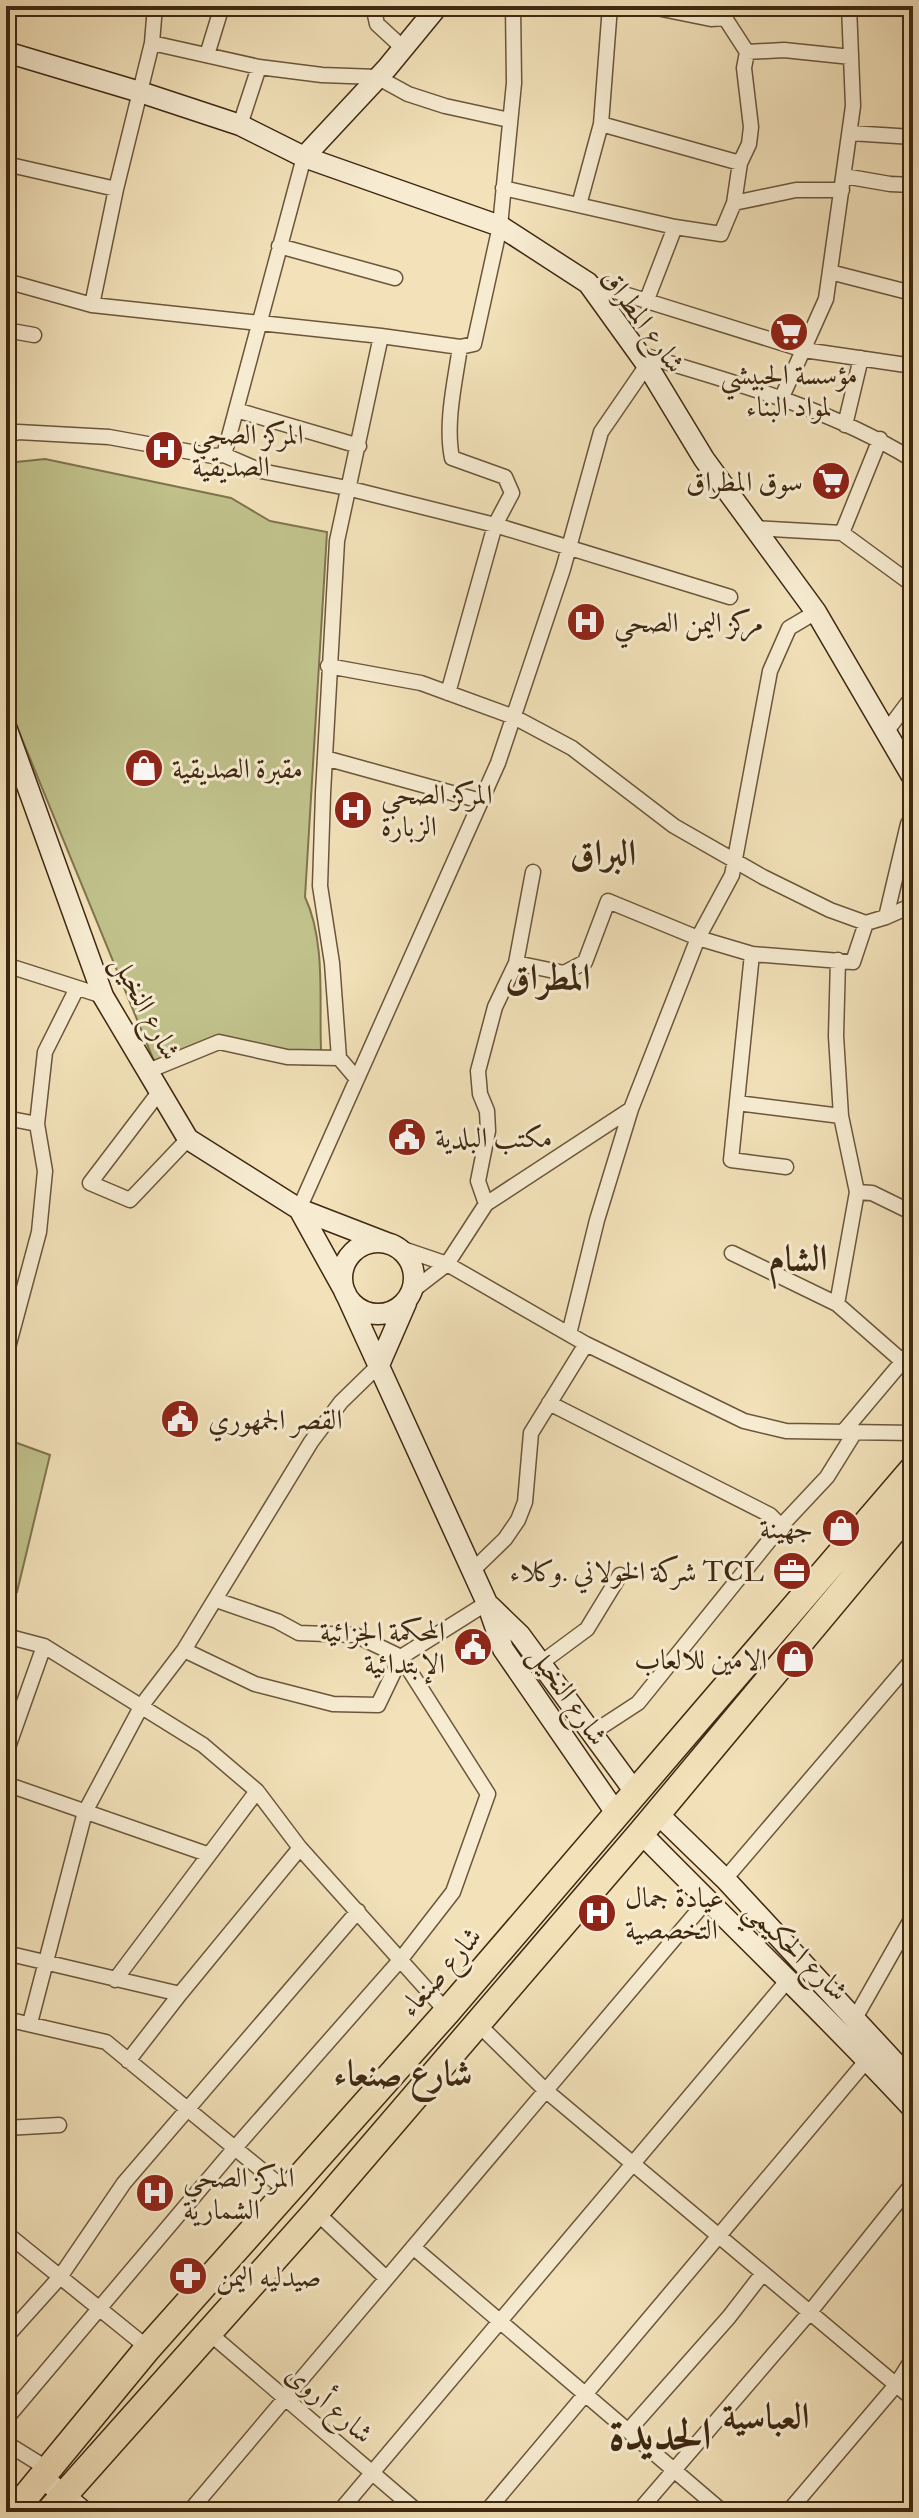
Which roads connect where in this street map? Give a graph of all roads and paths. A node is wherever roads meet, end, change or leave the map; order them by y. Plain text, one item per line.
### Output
1 (155, 6) edge
2 (222, 6) edge
3 (373, 6) edge
4 (438, 6) edge
5 (513, 6) edge
6 (610, 6) edge
7 (647, 6) edge
8 (849, 6) edge
9 (680, 9) edge
10 (726, 12) edge
11 (152, 43) junction
12 (403, 48) junction
13 (6, 52) edge
14 (747, 52) junction
15 (207, 55) junction
16 (851, 57) junction
17 (259, 67) junction
18 (377, 77) junction
19 (140, 92) junction
20 (509, 120) junction
21 (601, 124) junction
22 (240, 125) junction
23 (850, 133) junction
24 (913, 137) edge
25 (304, 157) junction
26 (740, 163) junction
27 (6, 164) edge
28 (843, 183) junction
29 (913, 185) edge
30 (503, 188) junction
31 (116, 189) junction
32 (734, 203) junction
33 (579, 205) junction
34 (500, 226) junction
35 (675, 227) junction
36 (279, 246) junction
37 (830, 272) junction
38 (395, 278) dead end
39 (6, 281) edge
40 (588, 283) junction
41 (913, 287) edge
42 (646, 302) junction
43 (92, 305) junction
44 (260, 324) junction
45 (6, 330) edge
46 (34, 335) dead end
47 (381, 336) junction
48 (460, 347) junction
49 (804, 350) junction
50 (861, 358) junction
51 (643, 359) junction
52 (913, 366) edge
53 (782, 397) junction
54 (236, 410) junction
55 (845, 425) junction
56 (6, 436) edge
57 (880, 439) junction
58 (359, 446) junction
59 (224, 455) junction
60 (913, 460) edge
61 (347, 488) junction
62 (495, 525) junction
63 (755, 528) junction
64 (842, 533) junction
65 (569, 546) junction
66 (912, 581) edge
67 (730, 597) dead end
68 (816, 612) junction
69 (328, 666) junction
70 (448, 693) junction
71 (913, 696) edge
72 (514, 717) junction
73 (6, 727) edge
74 (886, 732) junction
75 (325, 758) junction
76 (913, 778) edge
77 (481, 801) junction
78 (913, 818) edge
79 (735, 860) junction
80 (533, 872) dead end
81 (913, 905) edge
82 (886, 917) junction
83 (866, 923) junction
84 (698, 938) junction
85 (752, 954) junction
86 (838, 960) junction
87 (516, 963) junction
88 (6, 966) edge
89 (77, 988) junction
90 (103, 996) junction
91 (339, 1058) junction
92 (148, 1071) junction
93 (357, 1079) junction
94 (160, 1091) junction
95 (737, 1103) junction
96 (631, 1109) junction
97 (841, 1116) junction
98 (6, 1118) edge
99 (37, 1124) junction
100 (188, 1139) junction
101 (786, 1167) dead end
102 (857, 1192) junction
103 (486, 1204) junction
104 (299, 1209) junction
105 (913, 1213) edge
106 (392, 1245) junction
107 (732, 1253) dead end
108 (447, 1264) junction
109 (345, 1292) junction
110 (410, 1294) junction
111 (837, 1304) junction
112 (569, 1334) junction
113 (586, 1344) junction
114 (913, 1349) edge
115 (6, 1355) edge
116 (902, 1361) junction
117 (379, 1365) junction
118 (549, 1403) junction
119 (849, 1432) junction
120 (913, 1433) edge
121 (913, 1469) edge
122 (913, 1507) edge
123 (781, 1526) junction
124 (472, 1571) junction
125 (620, 1575) dead end
126 (216, 1600) junction
127 (487, 1603) junction
128 (786, 1618) junction
129 (6, 1636) edge
130 (803, 1639) junction
131 (44, 1646) junction
132 (184, 1650) junction
133 (401, 1657) junction
134 (752, 1657) junction
135 (913, 1659) edge
136 (541, 1663) junction
137 (771, 1677) junction
138 (142, 1705) junction
139 (592, 1733) junction
140 (6, 1753) edge
141 (8, 1791) edge
142 (257, 1791) junction
143 (635, 1792) junction
144 (85, 1812) junction
145 (616, 1813) junction
146 (649, 1823) junction
147 (300, 1848) junction
148 (207, 1854) junction
149 (725, 1879) junction
150 (707, 1900) junction
151 (358, 1911) junction
152 (913, 1916) edge
153 (6, 1953) edge
154 (401, 1959) junction
155 (45, 1964) junction
156 (115, 1980) junction
157 (787, 1981) junction
158 (180, 1994) junction
159 (447, 2012) junction
160 (6, 2019) edge
161 (854, 2020) junction
162 (30, 2023) junction
163 (477, 2023) junction
164 (867, 2060) junction
165 (128, 2061) junction
166 (913, 2082) edge
167 (544, 2089) junction
168 (913, 2109) edge
169 (187, 2110) junction
170 (59, 2125) dead end
171 (6, 2128) edge
172 (234, 2149) junction
173 (634, 2164) junction
174 (913, 2183) edge
175 (287, 2191) junction
176 (316, 2212) junction
177 (265, 2217) junction
178 (719, 2236) junction
179 (9, 2242) edge
180 (288, 2244) junction
181 (413, 2247) junction
182 (228, 2258) junction
183 (763, 2273) junction
184 (60, 2277) junction
185 (386, 2278) junction
186 (251, 2285) junction
187 (99, 2307) junction
188 (810, 2312) junction
189 (500, 2322) junction
190 (208, 2332) junction
191 (6, 2337) edge
192 (148, 2348) junction
193 (913, 2358) edge
194 (896, 2385) junction
195 (586, 2394) junction
196 (285, 2399) junction
197 (913, 2399) edge
198 (6, 2419) edge
199 (628, 2431) junction
200 (6, 2443) edge
201 (674, 2470) junction
202 (372, 2473) junction
203 (33, 2488) edge
204 (60, 2508) edge
205 (189, 2512) edge
206 (339, 2512) edge
207 (418, 2512) edge
208 (486, 2512) edge
209 (638, 2512) edge
210 (723, 2512) edge
211 (788, 2512) edge

1 - 11 street
2 - 15 street
3 - 12 street
4 - 12 street
5 - 20 street
6 - 21 street
7 - 9 street
8 - 16 street
9 - 10 street
10 - 14 street
11 - 15 street
11 - 19 street
12 - 18 street
13 - 19 street, شارع المطراق
14 - 16 street
14 - 26 street
15 - 17 street
16 - 23 street
17 - 18 street
17 - 22 street
18 - 20 street
18 - 25 street
19 - 22 street, شارع المطراق
19 - 31 street
20 - 30 street
21 - 26 street
21 - 33 street
22 - 25 street, شارع المطراق
23 - 24 street
23 - 28 street
25 - 34 street, شارع المطراق
25 - 36 street
26 - 32 street
27 - 31 street
28 - 29 street
28 - 32 street
28 - 37 street
30 - 33 street
30 - 34 street
31 - 43 street
32 - 35 street
33 - 35 street
34 - 40 street, شارع المطراق
34 - 48 street
35 - 42 street
36 - 38 street
36 - 44 street
37 - 41 street
37 - 49 street
39 - 43 street
40 - 42 street
40 - 51 street, شارع المطراق
42 - 49 street
43 - 44 street
44 - 47 street
44 - 54 street
45 - 46 street
47 - 48 street
47 - 58 street
48 - 62 street
49 - 50 street
49 - 53 street
50 - 52 street
50 - 55 street
51 - 53 street
51 - 63 street, شارع المطراق
51 - 65 street
53 - 55 street
54 - 58 street
54 - 59 street
55 - 57 street
56 - 59 street
57 - 60 street
57 - 64 street
58 - 61 street
59 - 61 street
61 - 62 street
61 - 69 street
62 - 65 street
62 - 70 street
63 - 64 street
63 - 68 street, شارع المطراق
64 - 66 street
65 - 67 street
65 - 72 street
68 - 74 street, شارع المطراق
68 - 79 street
69 - 70 street
69 - 75 street
70 - 72 street
71 - 74 street
72 - 77 street
72 - 79 street
73 - 90 street, شارع النخيل
74 - 76 street, شارع المطراق
75 - 77 street
75 - 91 street
77 - 93 street
78 - 82 street
79 - 83 street
79 - 84 street
80 - 87 street
81 - 82 street
82 - 83 street
83 - 86 street
84 - 85 street
84 - 87 street
84 - 96 street
85 - 86 street
85 - 95 street
86 - 97 street
87 - 103 street
88 - 89 street
89 - 90 street
89 - 99 street
90 - 92 street, شارع النخيل
91 - 92 street
91 - 93 street
92 - 94 street, شارع النخيل
93 - 104 street
94 - 100 street, شارع النخيل
94 - 100 street
95 - 97 street
95 - 101 street
96 - 103 street
96 - 112 street
97 - 102 street
98 - 99 street
99 - 115 street
100 - 104 street, شارع النخيل
102 - 105 street
102 - 111 street
103 - 108 street
104 - 106 street, شارع النخيل
104 - 109 street, شارع النخيل
106 - 108 street
106 - 109 street
106 - 110 street
107 - 111 street
108 - 110 street
108 - 112 street
109 - 110 street
109 - 117 street, شارع النخيل
110 - 117 street
111 - 116 street
112 - 113 street
113 - 118 street
113 - 119 street
114 - 116 street
116 - 119 street
117 - 124 street, شارع النخيل
117 - 126 street
118 - 123 street
118 - 124 street
119 - 120 street
119 - 123 street
121 - 128 highway, شارع صنعاء
122 - 130 highway
123 - 139 street
124 - 127 street, شارع النخيل
125 - 136 street
126 - 132 street
126 - 133 street
127 - 133 street
127 - 136 street, شارع النخيل
127 - 145 street, شارع النخيل
128 - 130 highway
128 - 134 highway, شارع صنعاء
129 - 131 street
130 - 137 highway
131 - 138 street
131 - 140 street
132 - 133 street
132 - 138 street
133 - 154 street
134 - 137 highway
134 - 143 highway, شارع صنعاء
135 - 149 street
136 - 139 street, شارع النخيل
137 - 146 highway
138 - 142 street
138 - 144 street
139 - 143 street, شارع النخيل
141 - 144 street
142 - 147 street
142 - 148 street
143 - 145 highway, شارع صنعاء
144 - 148 street
144 - 155 street
145 - 159 highway, شارع صنعاء
146 - 149 street, شارع الحكيمي
146 - 150 street, شارع الحكيمي
146 - 163 highway
147 - 151 street
147 - 158 street
148 - 156 street
149 - 161 street, شارع الحكيمي
150 - 157 street, شارع الحكيمي
150 - 167 street
151 - 154 street
151 - 169 street
152 - 161 street
153 - 155 street
154 - 159 street
154 - 172 street
155 - 156 street
155 - 162 street
156 - 158 street
157 - 164 street, شارع الحكيمي
157 - 173 street
158 - 165 street
159 - 175 highway, شارع صنعاء
160 - 162 street
161 - 166 street, شارع الحكيمي
162 - 165 street
163 - 167 street
163 - 176 highway
164 - 168 street, شارع الحكيمي
164 - 178 street
165 - 169 street
167 - 173 street
167 - 181 street
169 - 172 street
169 - 184 street
170 - 171 street
172 - 175 street
172 - 187 street
173 - 178 street
173 - 189 street
174 - 188 street
175 - 177 highway, شارع صنعاء
176 - 180 highway
176 - 185 street
177 - 180 highway
177 - 182 highway, شارع صنعاء
178 - 183 street
178 - 195 street
179 - 184 street
180 - 186 highway
181 - 185 street
181 - 189 street
182 - 186 highway
182 - 192 highway, شارع صنعاء
183 - 188 street
183 - 199 street
184 - 187 street
184 - 191 street
185 - 196 street
186 - 190 highway
187 - 192 street
187 - 198 street
188 - 194 street
188 - 201 street
189 - 195 street
189 - 202 street
190 - 196 street, شارع أروى
190 - 204 highway
192 - 203 highway, شارع صنعاء
193 - 194 street
194 - 197 street
194 - 211 street
195 - 199 street
195 - 208 street
196 - 202 street, شارع أروى
196 - 205 street
199 - 201 street
200 - 203 street
201 - 209 street
201 - 210 street
202 - 206 street
202 - 207 street, شارع أروى
203 - 204 street

